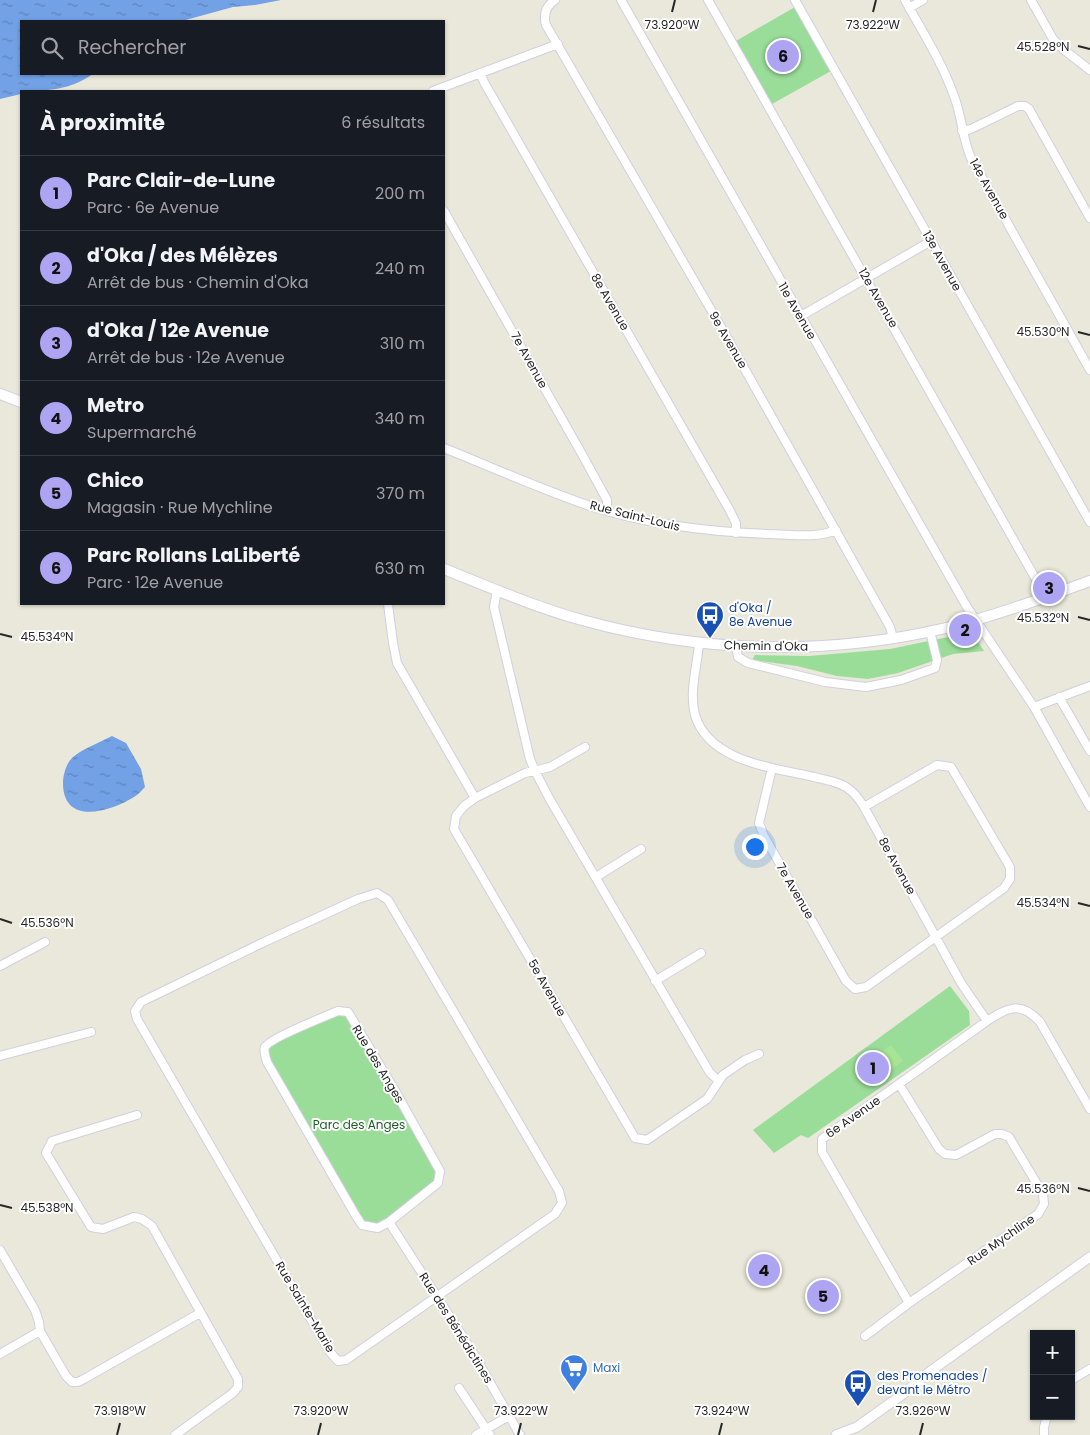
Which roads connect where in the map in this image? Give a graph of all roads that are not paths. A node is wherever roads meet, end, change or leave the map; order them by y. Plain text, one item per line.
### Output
1 (555, 0) edge
2 (621, 0) edge
3 (708, 0) edge
4 (795, 0) edge
5 (905, 0) edge
6 (923, 0) edge
7 (1031, 0) edge
8 (909, 8) junction
9 (558, 44) junction
10 (1090, 70) edge
11 (480, 73) junction
12 (436, 90) edge
13 (962, 131) junction
14 (445, 213) edge
15 (1090, 218) edge
16 (931, 241) junction
17 (866, 278) junction
18 (801, 316) junction
19 (1090, 368) edge
20 (0, 394) edge
21 (20, 402) edge
22 (445, 448) edge
23 (607, 511) junction
24 (1090, 522) edge
25 (836, 530) junction
26 (736, 533) junction
27 (445, 569) edge
28 (1090, 581) edge
29 (497, 590) junction
30 (1045, 597) junction
31 (388, 605) edge
32 (976, 620) junction
33 (930, 631) junction
34 (893, 638) junction
35 (699, 644) junction
36 (736, 646) junction
37 (1090, 686) edge
38 (1059, 697) junction
39 (1034, 707) junction
40 (585, 747) dead end
41 (1090, 751) edge
42 (772, 768) junction
43 (535, 771) junction
44 (475, 798) junction
45 (864, 807) junction
46 (1090, 807) edge
47 (641, 849) dead end
48 (596, 877) junction
49 (936, 938) junction
50 (45, 942) dead end
51 (701, 953) dead end
52 (0, 966) edge
53 (655, 981) junction
54 (987, 1021) junction
55 (91, 1032) dead end
56 (759, 1054) dead end
57 (0, 1056) edge
58 (718, 1080) junction
59 (899, 1084) junction
60 (1090, 1109) edge
61 (137, 1116) dead end
62 (389, 1222) junction
63 (0, 1250) edge
64 (1090, 1257) edge
65 (438, 1296) junction
66 (909, 1303) junction
67 (200, 1313) junction
68 (40, 1331) junction
69 (865, 1336) dead end
70 (0, 1354) edge
71 (1090, 1369) edge
72 (1075, 1378) edge
73 (459, 1388) dead end
74 (509, 1416) junction
75 (1046, 1420) edge
76 (860, 1431) edge
77 (488, 1432) edge
78 (175, 1435) edge
79 (476, 1435) edge
80 (520, 1435) edge
81 (836, 1435) edge
82 (852, 1435) edge
83 (1044, 1435) edge

1 - 9 street, 9e Avenue
2 - 18 street, 11e Avenue
3 - 17 street, 12e Avenue
4 - 16 street, 13e Avenue
5 - 8 street, 14e Avenue
6 - 8 street
7 - 10 street
8 - 13 street, 14e Avenue
9 - 11 street
9 - 25 street, 9e Avenue
11 - 12 street
11 - 26 street, 8e Avenue
13 - 15 street
13 - 19 street, 14e Avenue
14 - 23 street, 7e Avenue
16 - 17 street
16 - 24 street, 13e Avenue
17 - 18 street
17 - 30 street, 12e Avenue
18 - 32 street, 11e Avenue
20 - 21 main road
22 - 23 street, Rue Saint-Louis
23 - 26 street, Rue Saint-Louis
25 - 26 street, Rue Saint-Louis
25 - 34 street, 9e Avenue
27 - 29 main road, Chemin d'Oka
28 - 30 main road, Chemin d'Oka
29 - 35 main road, Chemin d'Oka
29 - 43 street
30 - 32 main road, Chemin d'Oka
31 - 44 street
32 - 33 main road, Chemin d'Oka
32 - 39 street, 11e Avenue
33 - 34 main road, Chemin d'Oka
33 - 36 street
34 - 36 main road, Chemin d'Oka
35 - 36 main road, Chemin d'Oka
35 - 42 street, 8e Avenue
37 - 38 street
38 - 39 street
38 - 41 street
39 - 46 street, 11e Avenue
40 - 43 street
42 - 45 street, 8e Avenue
42 - 49 street, 7e Avenue
43 - 44 street
43 - 48 street
44 - 58 street, 5e Avenue
45 - 49 street, 8e Avenue
45 - 49 street
47 - 48 street
48 - 53 street
49 - 54 street, 8e Avenue
50 - 52 street
51 - 53 street
53 - 58 street
54 - 59 street, 6e Avenue
54 - 60 street
55 - 57 street
56 - 58 street
59 - 66 street, 6e Avenue
59 - 66 street, Rue Mychline
61 - 67 street
62 - 62 street, Rue des Anges
62 - 65 street, Rue des Bénédictines
63 - 68 street
64 - 76 street
65 - 65 street, Rue Sainte-Marie
65 - 74 street, Rue des Bénédictines
66 - 69 street, Rue Mychline
67 - 68 street
67 - 78 street
68 - 70 street
71 - 72 street
73 - 77 street
74 - 77 street
74 - 80 street, Rue des Bénédictines
75 - 83 street
76 - 81 street
76 - 82 street
77 - 79 street

